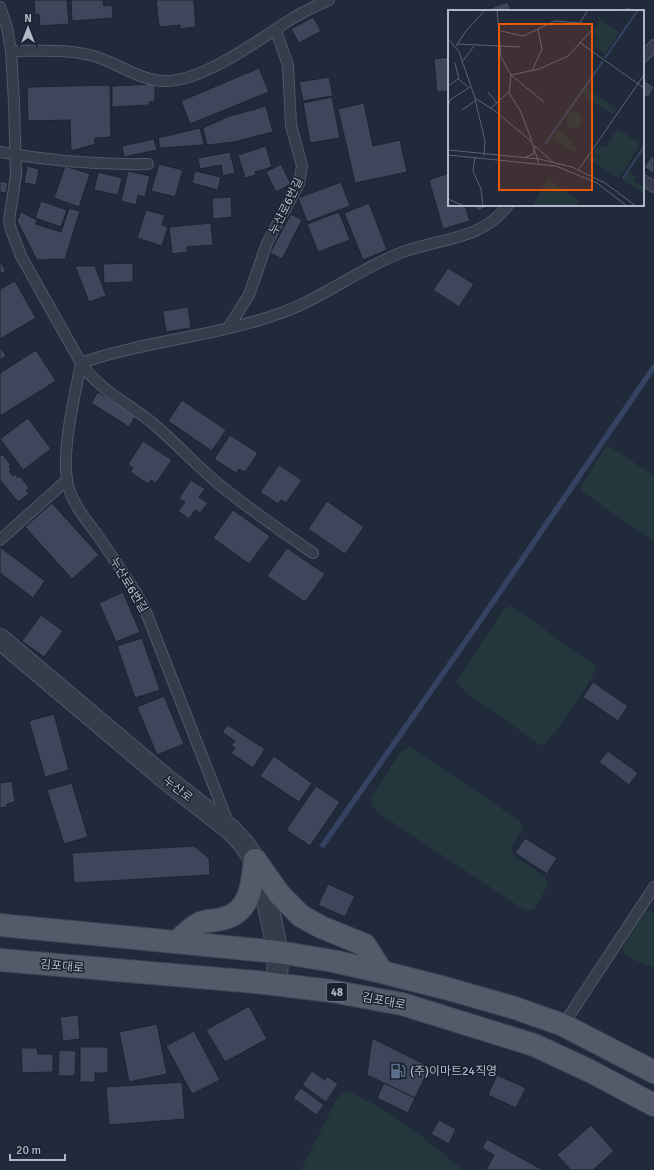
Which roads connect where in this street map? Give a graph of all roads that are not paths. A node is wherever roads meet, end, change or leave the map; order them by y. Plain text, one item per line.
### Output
1 (329, 0) edge
2 (0, 7) edge
3 (276, 31) junction
4 (654, 45) edge
5 (11, 51) junction
6 (644, 56) edge
7 (0, 152) edge
8 (15, 155) junction
9 (148, 164) dead end
10 (644, 181) edge
11 (654, 188) edge
12 (507, 206) edge
13 (228, 328) junction
14 (81, 363) junction
15 (67, 480) junction
16 (0, 540) edge
17 (314, 553) dead end
18 (0, 639) edge
19 (231, 830) junction
20 (255, 860) junction
21 (654, 887) edge
22 (0, 925) edge
23 (176, 942) junction
24 (278, 952) junction
25 (0, 960) edge
26 (382, 972) junction
27 (277, 984) junction
28 (563, 1025) junction
29 (654, 1072) edge
30 (654, 1105) edge

1 - 3 lane
2 - 5 lane
3 - 5 lane
3 - 13 lane, 누산로6번길
4 - 6 lane
5 - 8 lane
7 - 8 lane
8 - 9 lane
8 - 14 lane
10 - 11 lane
12 - 13 lane
13 - 14 lane
14 - 15 lane, 누산로6번길
14 - 17 lane
15 - 16 lane
15 - 19 lane, 누산로6번길
18 - 19 street, 누산로
19 - 20 street, 누산로
20 - 23 main road
20 - 24 street, 누산로
20 - 26 main road
21 - 28 lane
22 - 23 main road
23 - 24 main road
24 - 26 main road
24 - 27 street, 누산로
25 - 27 main road, 김포대로 / 48
26 - 28 main road
27 - 30 main road, 김포대로 / 48
28 - 29 main road

